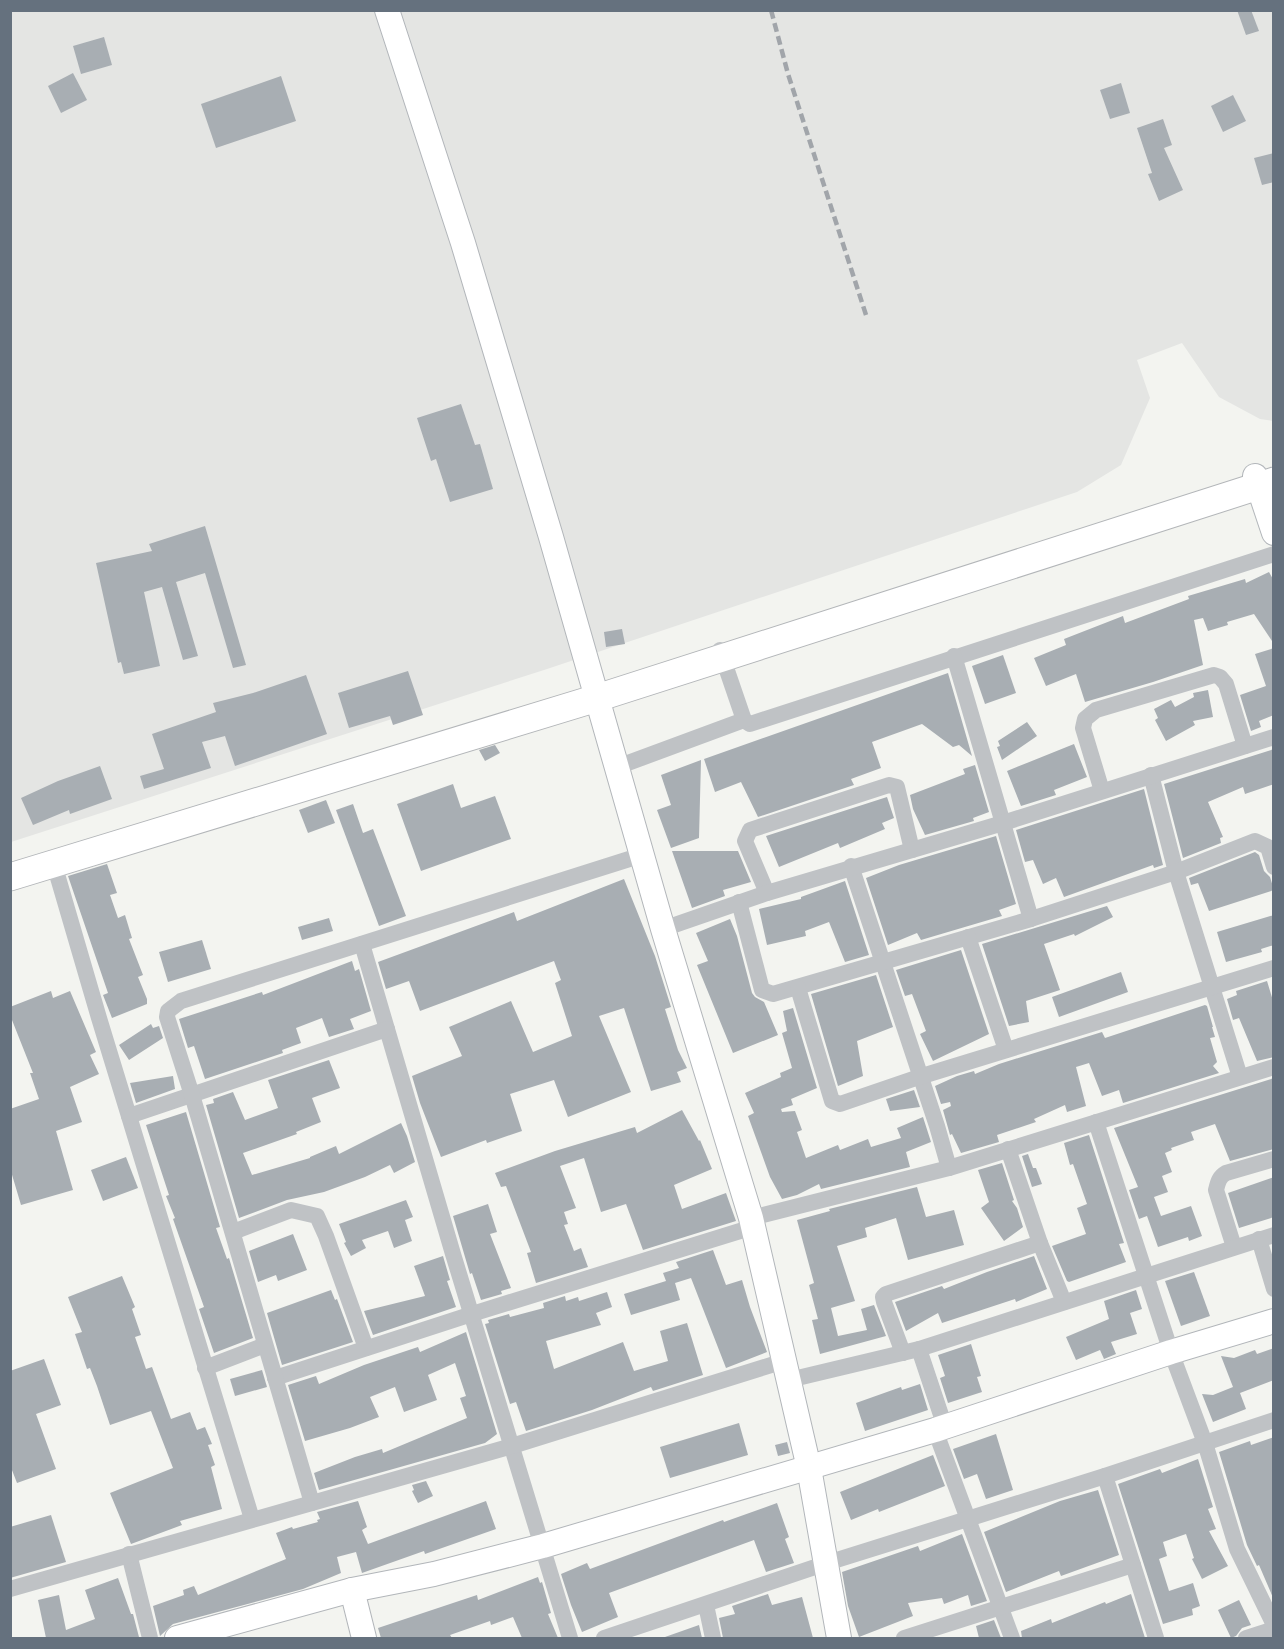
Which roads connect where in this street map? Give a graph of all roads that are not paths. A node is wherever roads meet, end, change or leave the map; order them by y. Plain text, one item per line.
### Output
1 (387, 10) edge
2 (1265, 478) edge
3 (1274, 533) edge
4 (1274, 554) edge
5 (721, 652) junction
6 (954, 656) junction
7 (595, 693) junction
8 (744, 720) junction
9 (1274, 737) edge
10 (1245, 746) junction
11 (617, 767) junction
12 (1151, 775) junction
13 (1102, 791) junction
14 (1003, 823) junction
15 (912, 850) junction
16 (642, 855) junction
17 (54, 864) junction
18 (10, 865) edge
19 (851, 866) junction
20 (1274, 867) edge
21 (1176, 872) junction
22 (10, 877) edge
23 (767, 892) junction
24 (739, 902) junction
25 (1031, 919) junction
26 (663, 928) junction
27 (968, 937) junction
28 (362, 944) junction
29 (883, 962) junction
30 (1274, 968) edge
31 (1211, 986) junction
32 (798, 988) junction
33 (387, 1029) junction
34 (1006, 1050) junction
35 (1274, 1067) edge
36 (919, 1077) junction
37 (1240, 1077) junction
38 (192, 1095) junction
39 (129, 1116) junction
40 (1096, 1122) junction
41 (1008, 1149) junction
42 (1274, 1160) edge
43 (949, 1168) junction
44 (752, 1223) junction
45 (233, 1232) junction
46 (1266, 1237) edge
47 (1040, 1243) junction
48 (1234, 1247) junction
49 (1145, 1275) junction
50 (1274, 1289) edge
51 (1064, 1302) junction
52 (472, 1314) junction
53 (1274, 1321) edge
54 (265, 1345) junction
55 (366, 1348) junction
56 (919, 1349) junction
57 (1171, 1352) junction
58 (903, 1353) junction
59 (205, 1368) junction
60 (786, 1371) junction
61 (275, 1378) junction
62 (1274, 1420) edge
63 (940, 1429) junction
64 (1205, 1443) junction
65 (512, 1446) junction
66 (809, 1468) junction
67 (1105, 1476) junction
68 (312, 1503) junction
69 (968, 1519) junction
70 (252, 1520) junction
71 (543, 1546) junction
72 (129, 1554) junction
73 (827, 1563) junction
74 (1133, 1564) junction
75 (10, 1589) edge
76 (353, 1597) junction
77 (706, 1605) junction
78 (1002, 1607) junction
79 (1274, 1627) edge
80 (925, 1635) edge
81 (150, 1638) edge
82 (177, 1638) edge
83 (238, 1638) edge
84 (364, 1638) edge
85 (570, 1638) edge
86 (604, 1638) edge
87 (713, 1638) edge
88 (839, 1638) edge
89 (904, 1638) edge
90 (1012, 1638) edge
91 (1156, 1638) edge
92 (1246, 1638) edge

1 - 7 street
2 - 3 street
2 - 5 main road
4 - 6 street
5 - 7 main road
5 - 8 street
6 - 8 street
6 - 14 street
7 - 11 street
7 - 17 main road
7 - 18 main road
8 - 11 street
9 - 10 street
10 - 12 street
10 - 13 street
11 - 16 street
12 - 13 street
12 - 21 street
13 - 14 street
14 - 15 street
14 - 25 street
15 - 19 street
15 - 23 street
16 - 26 street
16 - 28 street
17 - 22 main road
17 - 39 street
19 - 23 street
19 - 29 street
20 - 21 street
21 - 25 street
21 - 31 street
23 - 24 street
24 - 26 street
24 - 32 street
25 - 27 street
26 - 44 street
27 - 29 street
27 - 34 street
28 - 33 street
28 - 38 street
29 - 32 street
29 - 36 street
30 - 31 street
31 - 34 street
31 - 37 street
32 - 36 street
33 - 38 street
33 - 52 street
34 - 36 street
35 - 37 street
36 - 43 street
37 - 40 street
38 - 39 street
38 - 45 street
39 - 59 street
40 - 41 street
40 - 49 street
41 - 43 street
41 - 47 street
42 - 48 street
43 - 44 street
44 - 52 street
44 - 60 street
45 - 54 street
45 - 55 street
46 - 48 street
46 - 50 street
47 - 51 street
47 - 58 street
48 - 49 street
49 - 51 street
49 - 57 street
51 - 56 street
52 - 55 street
52 - 65 street
53 - 57 street
54 - 59 street
54 - 61 street
55 - 61 street
56 - 58 street
56 - 63 street
57 - 63 street
57 - 64 street
58 - 60 street
59 - 70 street
60 - 65 street
60 - 66 street
61 - 68 street
62 - 64 street
63 - 66 street
63 - 69 street
64 - 67 street
64 - 79 street
65 - 68 street
65 - 71 street
66 - 71 street
66 - 73 street
67 - 69 street
67 - 74 street
68 - 70 street
69 - 73 street
69 - 78 street
70 - 72 street
71 - 76 street
71 - 85 street
72 - 75 street
72 - 81 street
73 - 77 street
73 - 88 street
74 - 78 street
74 - 91 street
76 - 82 street
76 - 83 street
76 - 84 street
77 - 86 street
77 - 87 street
78 - 80 street
78 - 90 street
79 - 92 street
80 - 89 street

